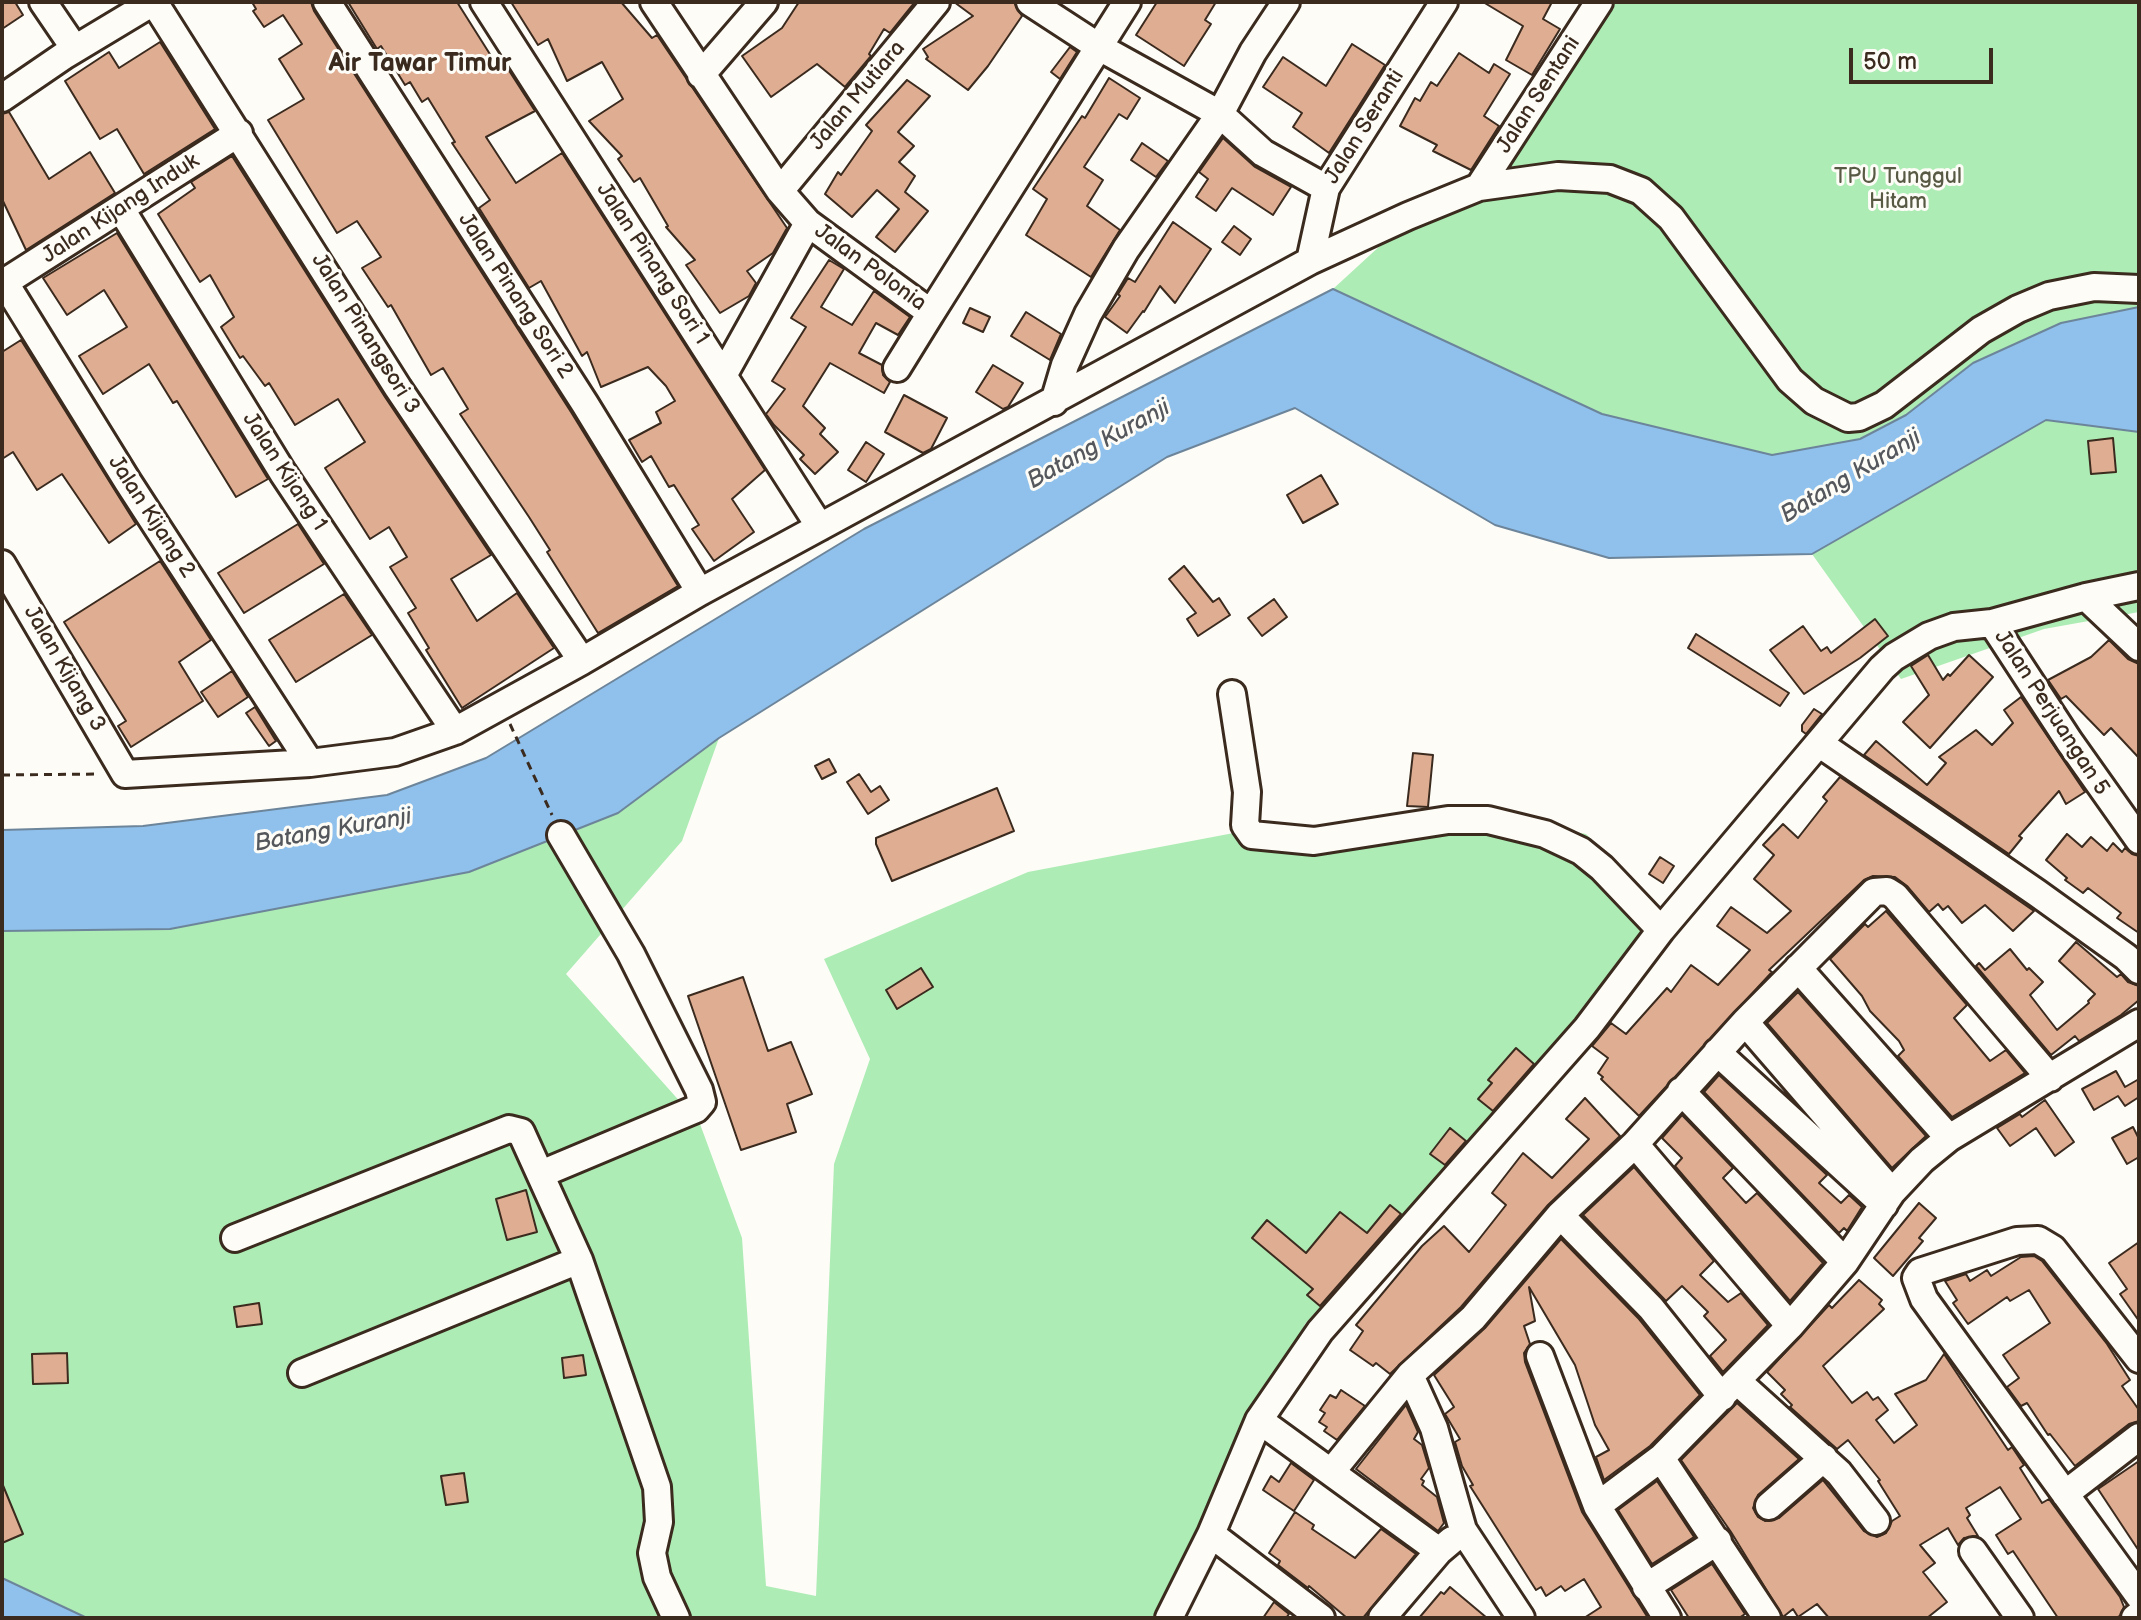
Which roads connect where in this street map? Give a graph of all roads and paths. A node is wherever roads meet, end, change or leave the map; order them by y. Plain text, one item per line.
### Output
1 (43, 2) edge
2 (153, 2) edge
3 (327, 2) edge
4 (484, 2) edge
5 (654, 2) edge
6 (764, 2) edge
7 (936, 2) edge
8 (1030, 2) edge
9 (1127, 2) edge
10 (1286, 2) edge
11 (1444, 2) edge
12 (1599, 2) edge
13 (1099, 47) junction
14 (75, 49) junction
15 (701, 75) junction
16 (2, 98) edge
17 (1220, 114) junction
18 (239, 133) junction
19 (1479, 187) junction
20 (1326, 188) junction
21 (780, 191) junction
22 (121, 209) junction
23 (808, 223) junction
24 (1310, 261) junction
25 (3, 284) edge
26 (2139, 289) edge
27 (931, 313) junction
28 (897, 368) dead end
29 (724, 374) junction
30 (1054, 402) junction
31 (820, 527) junction
32 (2, 564) edge
33 (2139, 586) edge
34 (700, 592) junction
35 (2086, 597) junction
36 (1992, 623) junction
37 (2139, 647) edge
38 (582, 661) junction
39 (1232, 694) dead end
40 (508, 719) dead end
41 (455, 731) junction
42 (1820, 744) junction
43 (305, 756) junction
44 (125, 774) junction
45 (2, 775) edge
46 (561, 835) joint
47 (2139, 840) edge
48 (1661, 930) junction
49 (1798, 968) junction
50 (2139, 970) edge
51 (1745, 1022) junction
52 (2139, 1023) edge
53 (1717, 1052) junction
54 (2050, 1078) junction
55 (1681, 1091) junction
56 (1949, 1138) junction
57 (1635, 1144) junction
58 (541, 1174) junction
59 (1888, 1198) junction
60 (1560, 1215) junction
61 (235, 1238) dead end
62 (579, 1260) junction
63 (1845, 1262) junction
64 (1790, 1326) junction
65 (1540, 1356) dead end
66 (2139, 1359) edge
67 (302, 1373) dead end
68 (1410, 1375) junction
69 (1730, 1389) junction
70 (1259, 1420) junction
71 (2139, 1437) edge
72 (1661, 1458) junction
73 (1824, 1458) junction
74 (1332, 1471) junction
75 (2065, 1494) junction
76 (1597, 1506) junction
77 (1769, 1506) dead end
78 (1876, 1521) dead end
79 (1463, 1530) junction
80 (1211, 1534) junction
81 (1718, 1541) junction
82 (1439, 1551) junction
83 (1973, 1551) dead end
84 (1646, 1587) junction
85 (2139, 1596) edge
86 (676, 1618) edge
87 (1169, 1618) edge
88 (1321, 1618) edge
89 (1382, 1618) edge
90 (1521, 1618) edge
91 (1667, 1618) edge
92 (1767, 1618) edge
93 (2020, 1618) edge

1 - 14 street
2 - 14 street
2 - 18 street, Jalan Pinangsori 3
3 - 34 street, Jalan Pinang Sori 2
4 - 29 street, Jalan Pinang Sori 1
5 - 15 street, Jalan Polonia
6 - 15 street
7 - 21 street, Jalan Mutiara
8 - 13 street
9 - 13 street, Jalan Polonia
10 - 17 street
11 - 20 street, Jalan Seranti
12 - 19 street, Jalan Sentani
13 - 17 street
13 - 27 street, Jalan Polonia
14 - 16 street
15 - 21 street, Jalan Polonia
17 - 20 street
17 - 30 street
18 - 22 street, Jalan Kijang Induk
18 - 38 street, Jalan Pinangsori 3
19 - 24 street
19 - 26 street
20 - 24 street, Jalan Seranti
21 - 23 street, Jalan Polonia
22 - 25 street, Jalan Kijang Induk
22 - 41 street, Jalan Kijang 1
23 - 27 street, Jalan Polonia
23 - 29 street
24 - 30 street
25 - 43 street, Jalan Kijang 2
27 - 28 street
29 - 31 street, Jalan Pinang Sori 1
30 - 31 street
31 - 34 street
32 - 44 street, Jalan Kijang 3
33 - 35 street
34 - 38 street
35 - 36 street
35 - 37 street
36 - 42 street
36 - 47 street, Jalan Perjuangan 5
38 - 41 street
39 - 48 street
40 - 46 path
41 - 43 street
42 - 48 street
42 - 50 street
43 - 44 street
44 - 45 path
46 - 58 street
48 - 70 street
49 - 51 street
49 - 54 street
49 - 56 street
51 - 53 street
51 - 59 street
52 - 54 street
53 - 55 street
53 - 59 street
54 - 56 street
55 - 57 street
55 - 63 street
56 - 59 street
57 - 60 street
57 - 64 street
58 - 61 street
58 - 62 street
59 - 63 street
60 - 68 street
60 - 69 street
62 - 67 street
62 - 86 street
63 - 64 street
64 - 69 street
65 - 76 street
66 - 75 street
68 - 74 street
68 - 79 street
69 - 72 street
69 - 73 street
70 - 74 street
70 - 80 street
71 - 75 street
72 - 76 street
72 - 81 street
73 - 77 street
73 - 78 street
74 - 82 street
75 - 85 street
76 - 84 street
79 - 82 street
79 - 90 street
80 - 87 street
80 - 88 street
81 - 84 street
81 - 92 street
82 - 89 street
83 - 93 street
84 - 91 street

